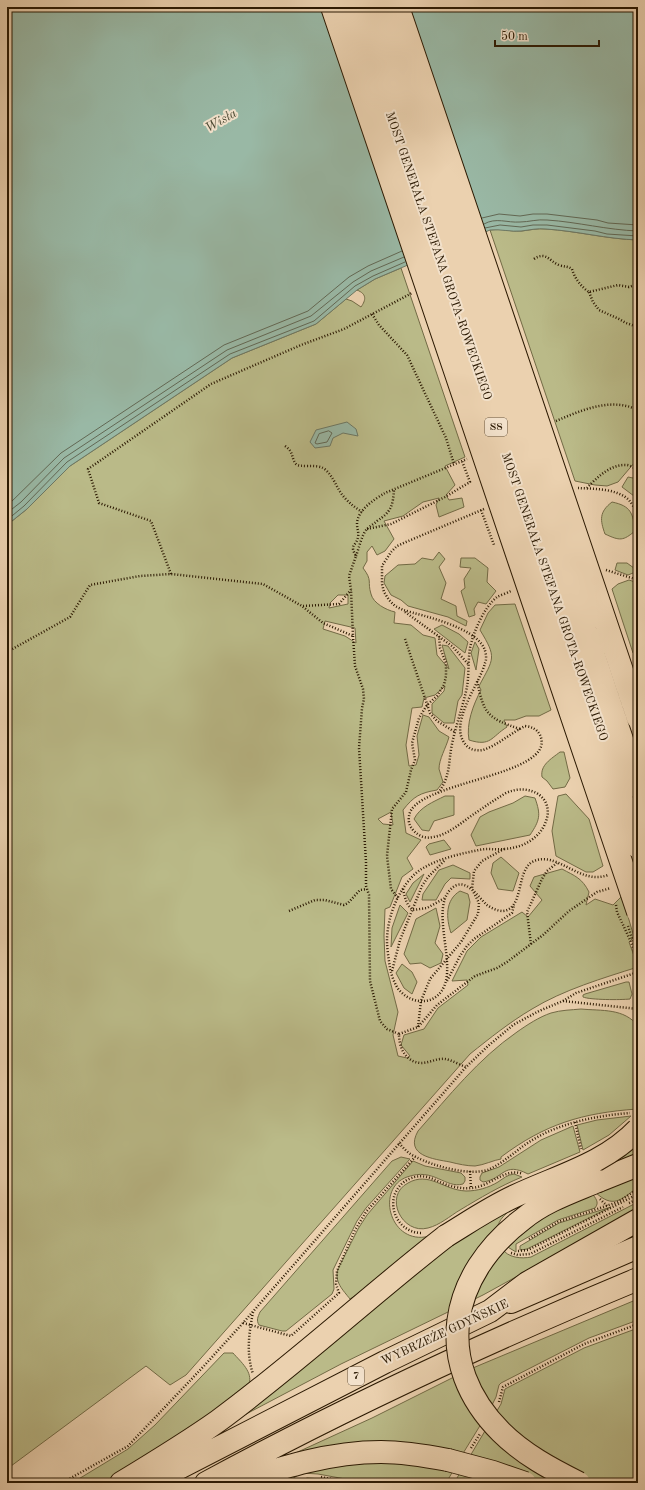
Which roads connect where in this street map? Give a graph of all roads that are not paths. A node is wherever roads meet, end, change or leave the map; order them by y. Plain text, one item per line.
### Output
1 (332, 7) edge
2 (354, 7) edge
3 (375, 7) edge
4 (398, 7) edge
5 (638, 718) edge
6 (638, 787) edge
7 (638, 847) edge
8 (638, 912) edge
9 (634, 1121) edge
10 (638, 1164) edge
11 (638, 1220) edge
12 (638, 1247) edge
13 (638, 1279) edge
14 (490, 1311) junction
15 (121, 1483) edge
16 (150, 1483) edge
17 (206, 1483) edge
18 (235, 1483) edge
19 (525, 1483) edge
20 (579, 1483) edge

1 - 8 main road, bridge
2 - 7 main road, MOST GENERAŁA STEFANA GROTA-ROWECKIEGO / S8, bridge
3 - 6 main road, MOST GENERAŁA STEFANA GROTA-ROWECKIEGO / S8, bridge
4 - 5 main road, bridge
9 - 15 main road, bridge
10 - 20 main road, bridge
11 - 14 main road, 7
12 - 14 main road, WYBRZEŻE GDYŃSKIE
13 - 17 main road
14 - 16 main road, WYBRZEŻE GDYŃSKIE / 7
18 - 19 main road, bridge

